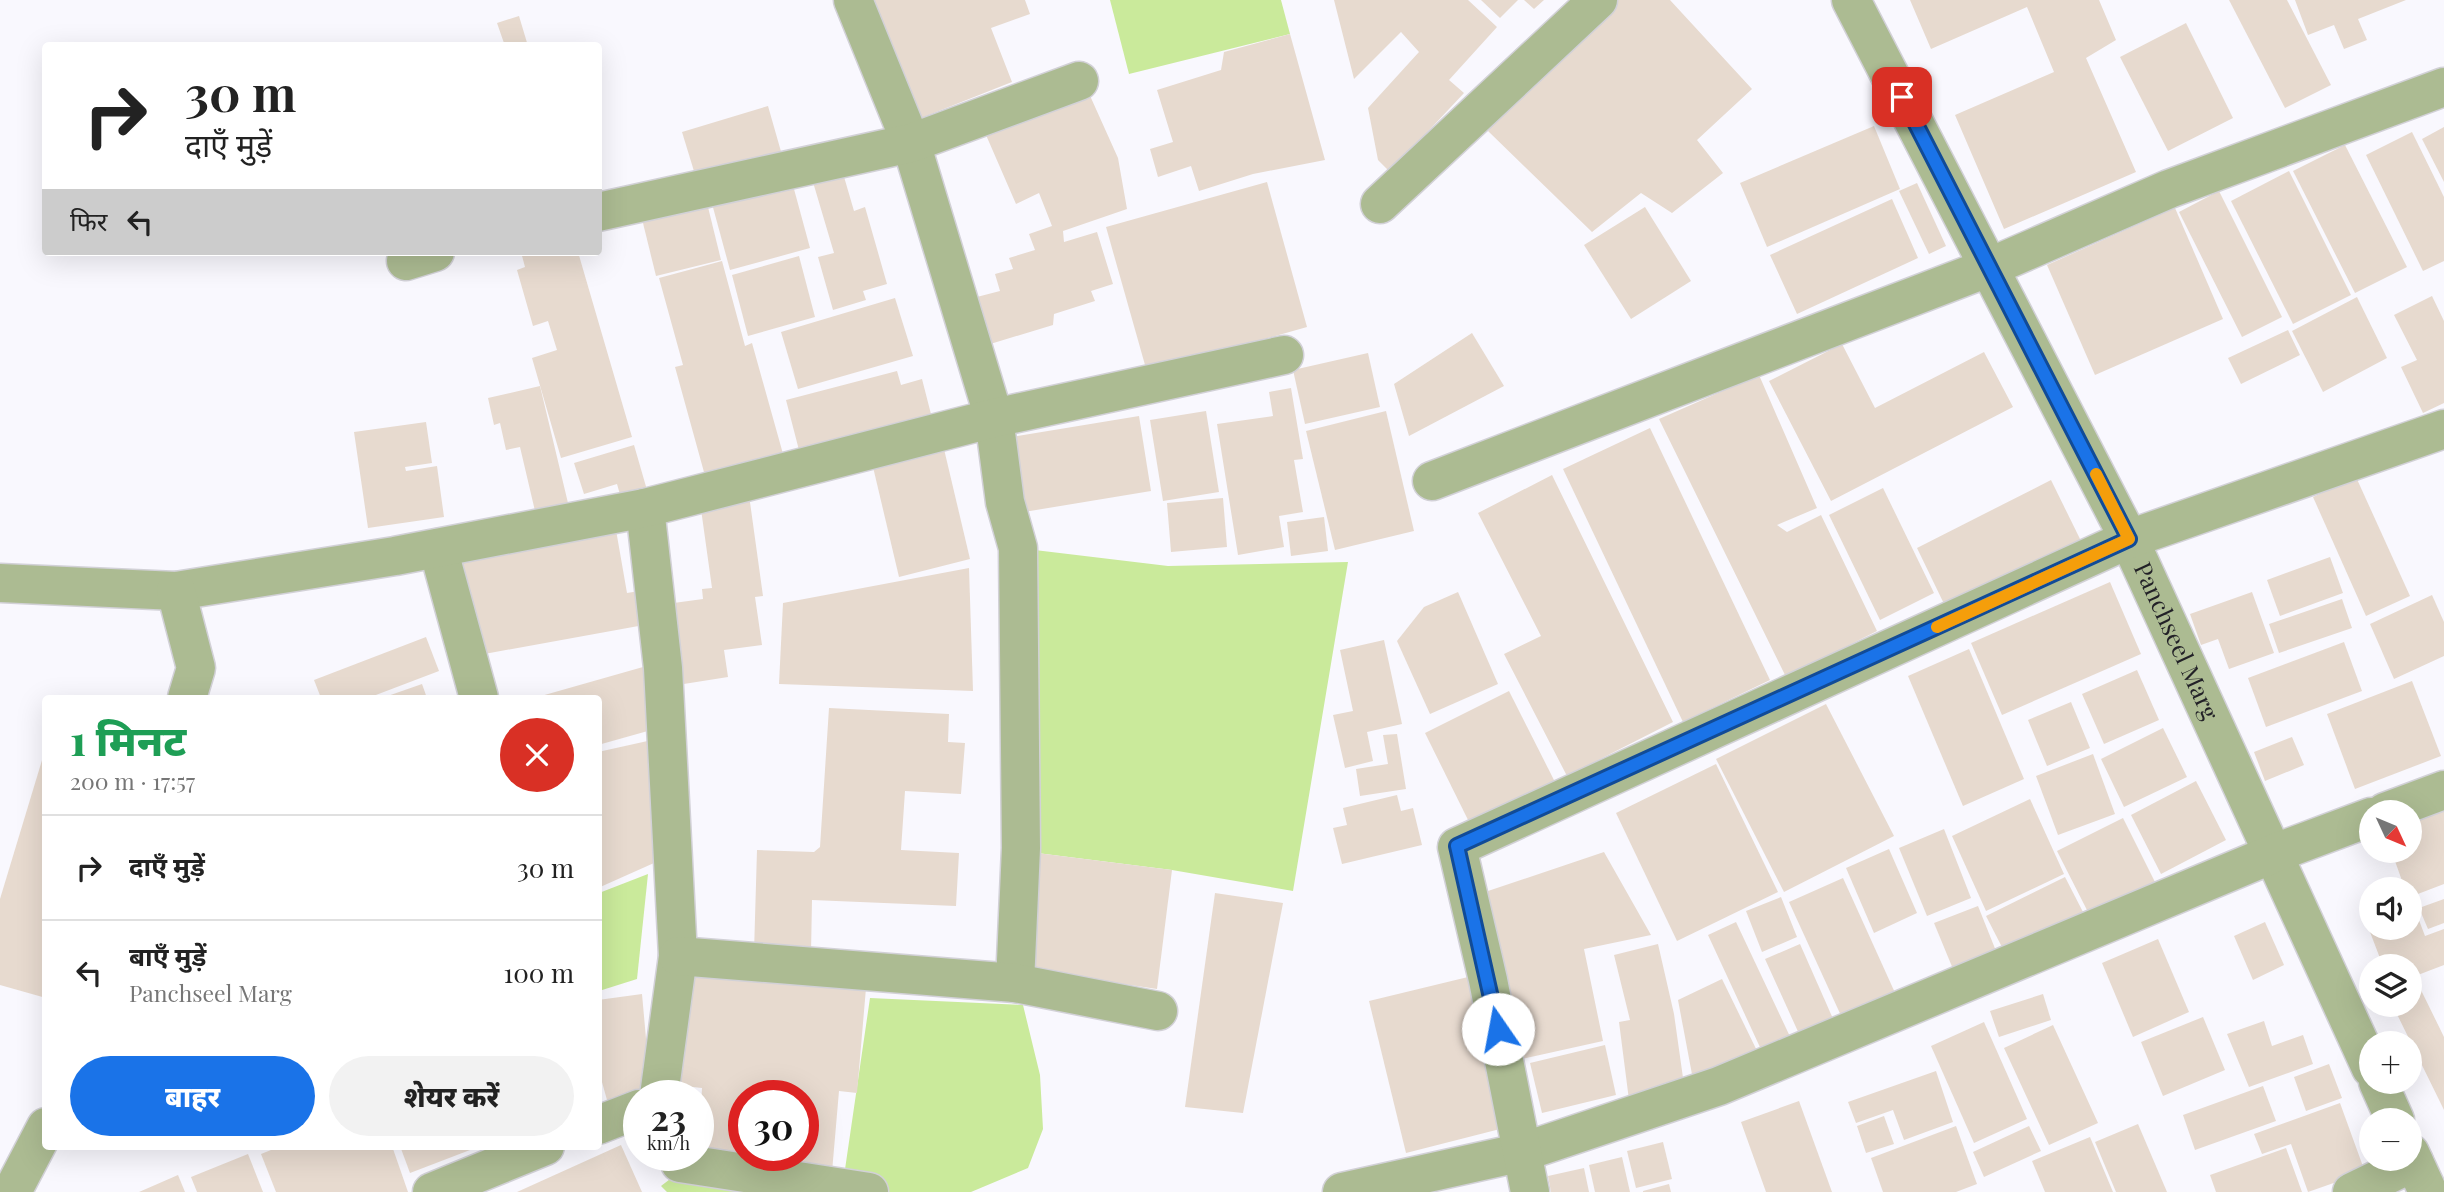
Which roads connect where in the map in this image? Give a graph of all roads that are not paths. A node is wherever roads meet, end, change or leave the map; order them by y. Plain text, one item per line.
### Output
1 (853, 0) edge
2 (1598, 0) edge
3 (1852, 0) edge
4 (1079, 81) dead end
5 (2444, 87) edge
6 (911, 143) junction
7 (1380, 204) dead end
8 (602, 211) edge
9 (1990, 267) junction
10 (1284, 355) dead end
11 (994, 418) junction
12 (2444, 429) edge
13 (1432, 481) dead end
14 (645, 508) junction
15 (2129, 539) junction
16 (438, 548) junction
17 (0, 583) edge
18 (176, 592) junction
19 (188, 695) edge
20 (478, 695) edge
21 (2444, 790) edge
22 (2417, 800) edge
23 (2359, 822) edge
24 (2275, 853) junction
25 (678, 956) junction
26 (1015, 983) junction
27 (1158, 1012) dead end
28 (2359, 1041) edge
29 (661, 1080) edge
30 (623, 1115) edge
31 (602, 1123) edge
32 (42, 1134) edge
33 (535, 1150) edge
34 (1523, 1152) junction
35 (691, 1171) edge
36 (2411, 1171) edge
37 (12, 1192) edge
38 (432, 1192) edge
39 (869, 1192) edge
40 (1342, 1192) edge
41 (1530, 1192) edge
42 (2352, 1192) edge

1 - 6 street
2 - 7 street
3 - 9 street, Panchseel Marg
4 - 6 street
5 - 9 street
6 - 8 street
6 - 11 street
9 - 13 street
9 - 15 street, Panchseel Marg
10 - 11 street
11 - 14 street
11 - 26 street
12 - 15 street
14 - 16 street
14 - 25 street
15 - 24 street, Panchseel Marg
15 - 34 street
16 - 18 street
16 - 20 street
17 - 18 street
18 - 19 street
21 - 22 street
23 - 24 street
24 - 28 street, Panchseel Marg
24 - 34 street
25 - 26 street
25 - 29 street
26 - 27 street
30 - 31 street
32 - 37 street
33 - 38 street
34 - 40 street
34 - 41 street
35 - 39 street
36 - 42 street

